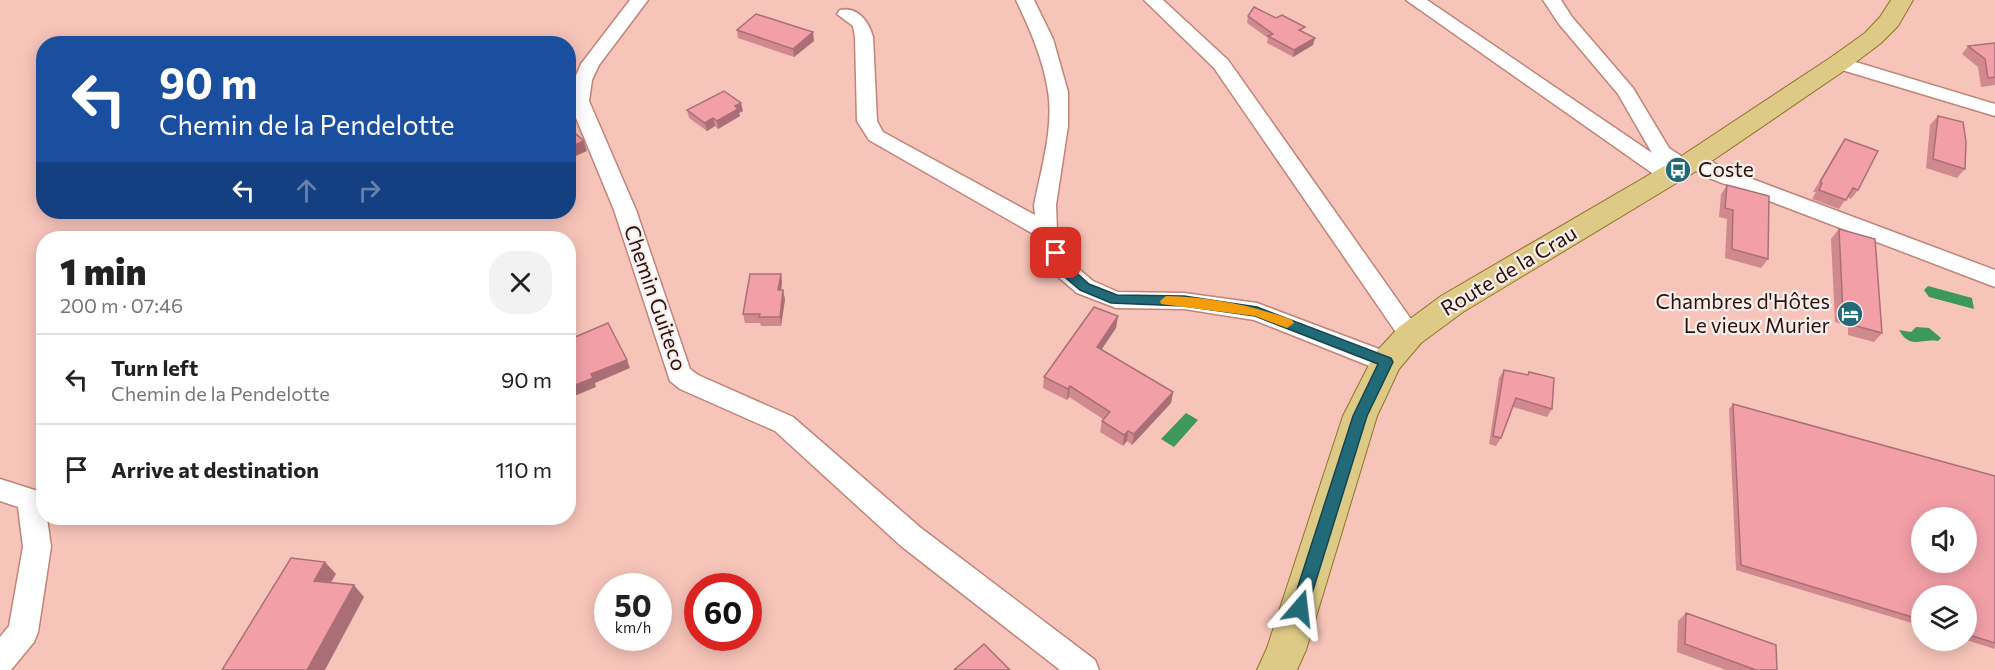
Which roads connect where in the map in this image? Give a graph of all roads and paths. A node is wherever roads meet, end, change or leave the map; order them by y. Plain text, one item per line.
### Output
1 (639, 0) edge
2 (1025, 0) edge
3 (1153, 0) edge
4 (1415, 0) edge
5 (1552, 0) edge
6 (1902, 0) edge
7 (846, 14) dead end
8 (1839, 63) junction
9 (1995, 110) edge
10 (1682, 167) junction
11 (1046, 231) junction
12 (1995, 279) edge
13 (1410, 334) junction
14 (1386, 362) junction
15 (0, 490) edge
16 (0, 660) edge
17 (1084, 670) edge
18 (1277, 670) edge

1 - 17 street, Chemin Guiteco
2 - 11 street
3 - 13 street
4 - 10 street
5 - 10 street
6 - 8 main road, Route de la Crau
7 - 11 street
8 - 9 street
8 - 10 main road, Route de la Crau
10 - 12 street
10 - 13 main road, Route de la Crau
11 - 14 street
13 - 14 main road, Route de la Crau
14 - 18 main road, Route de la Crau
15 - 16 street

